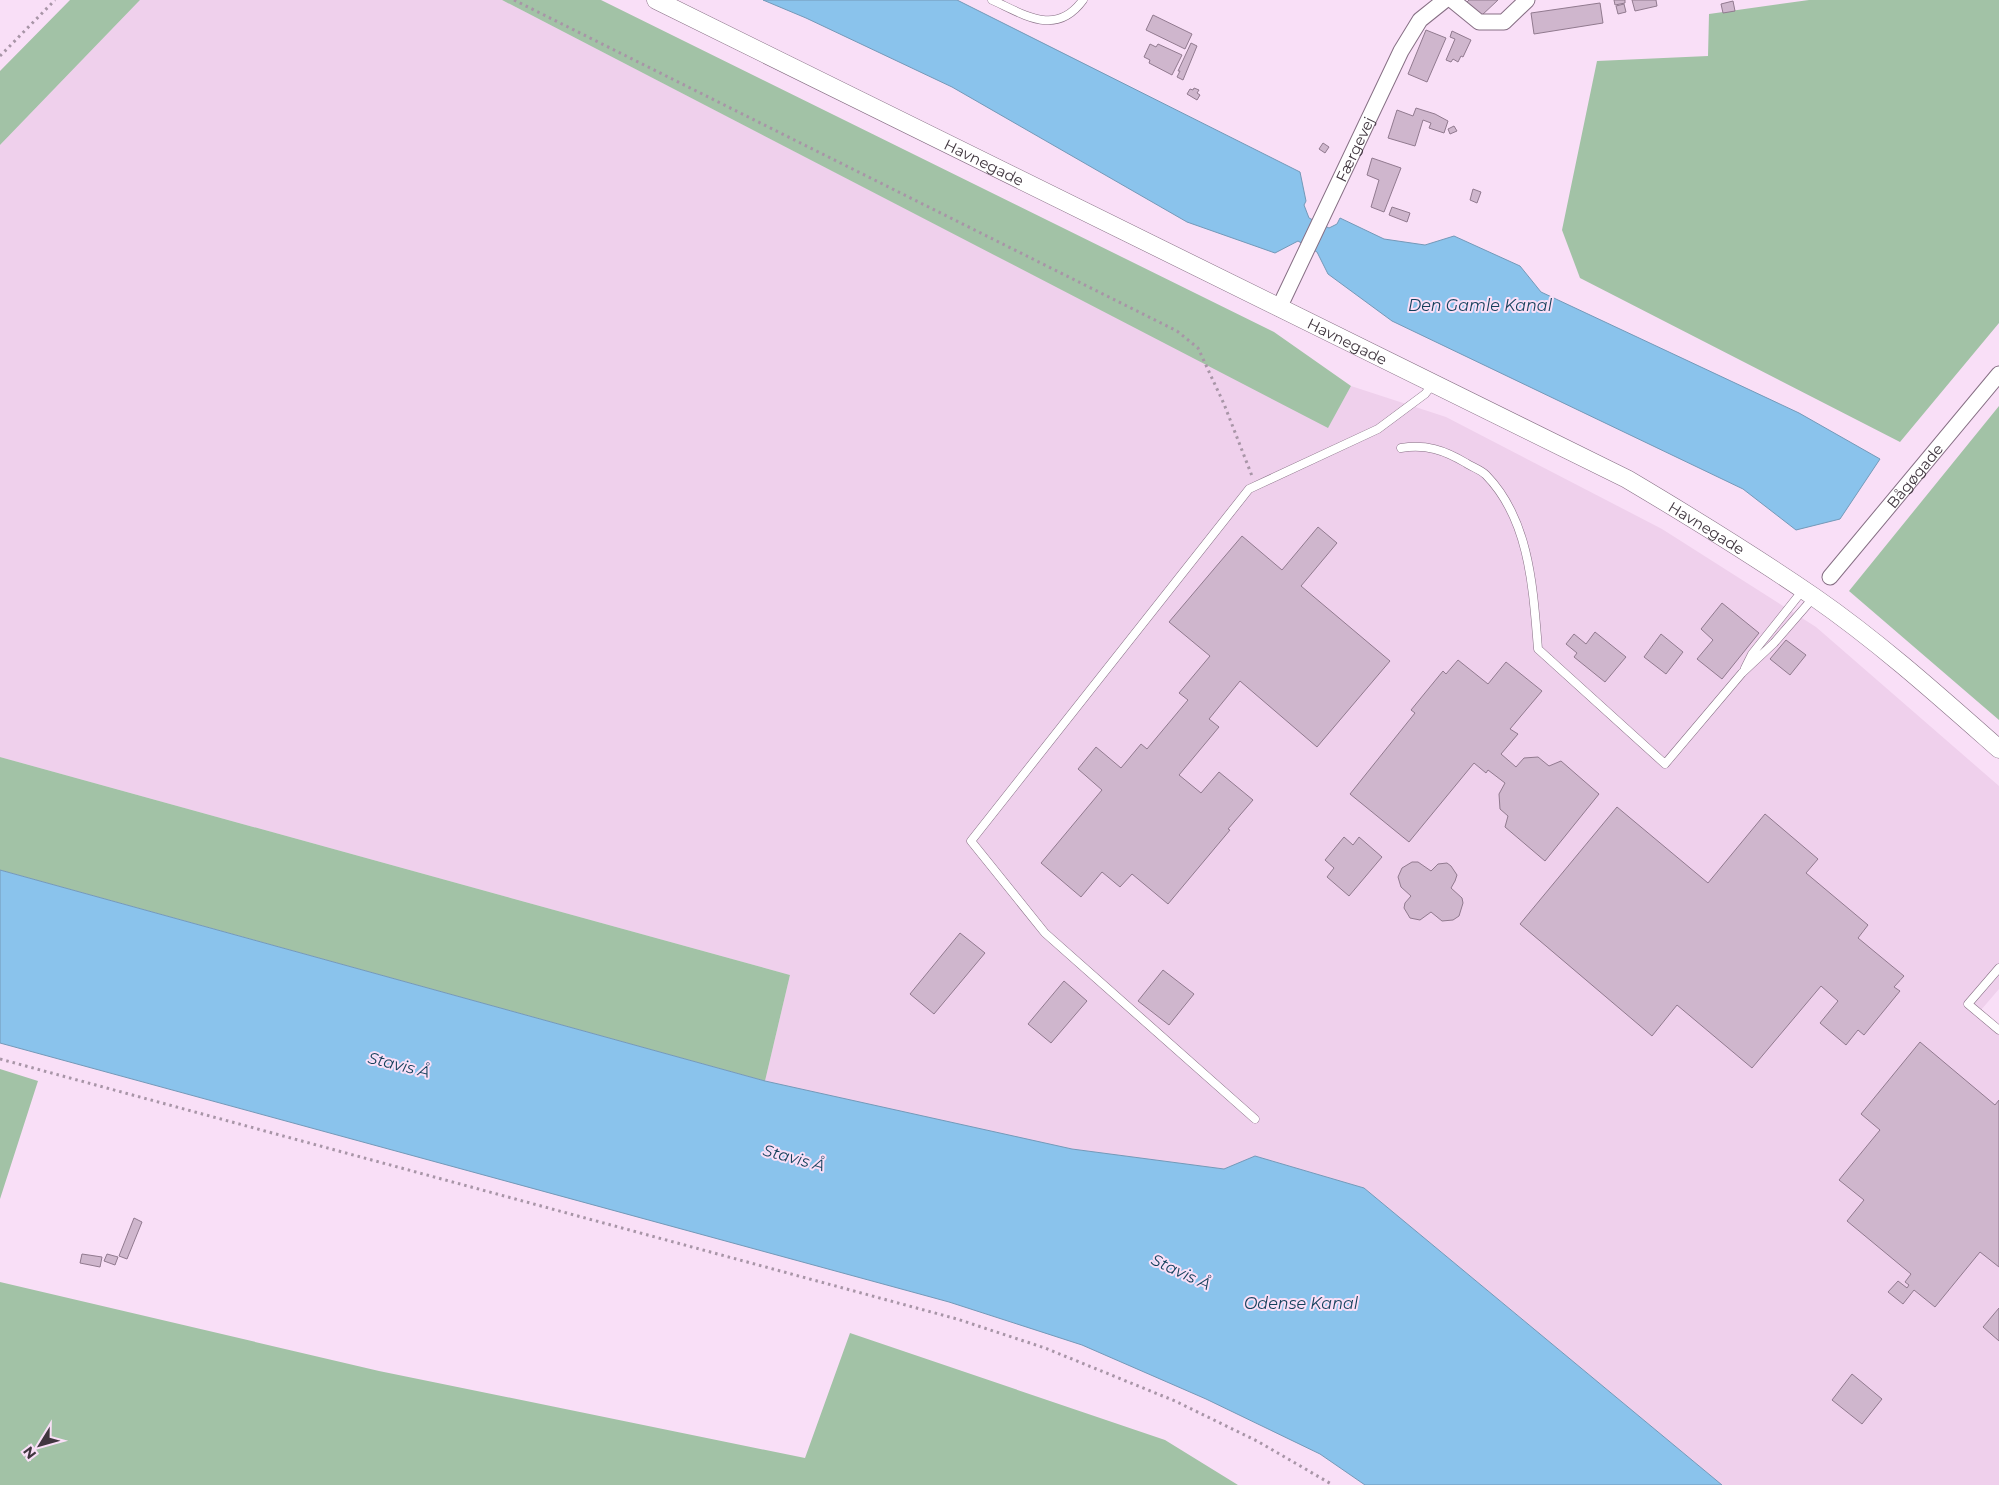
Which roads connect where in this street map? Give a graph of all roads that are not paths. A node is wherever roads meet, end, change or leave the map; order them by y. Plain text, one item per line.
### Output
1 (656, 0) edge
2 (992, 0) edge
3 (1083, 0) edge
4 (1445, 0) edge
5 (1452, 0) edge
6 (1528, 0) edge
7 (1280, 308) junction
8 (1999, 374) edge
9 (1433, 384) junction
10 (1401, 448) dead end
11 (1830, 577) dead end
12 (1808, 593) junction
13 (1742, 673) junction
14 (1999, 748) edge
15 (1999, 968) edge
16 (1999, 1030) edge
17 (1255, 1119) dead end

1 - 7 street, Havnegade
2 - 3 lane
4 - 7 street, Færgevej
5 - 6 street
7 - 9 street, Havnegade
8 - 11 street, Bågøgade
9 - 12 street, Havnegade
9 - 17 lane
10 - 13 lane
12 - 13 lane
12 - 13 lane
12 - 14 street, Havnegade
15 - 16 lane

